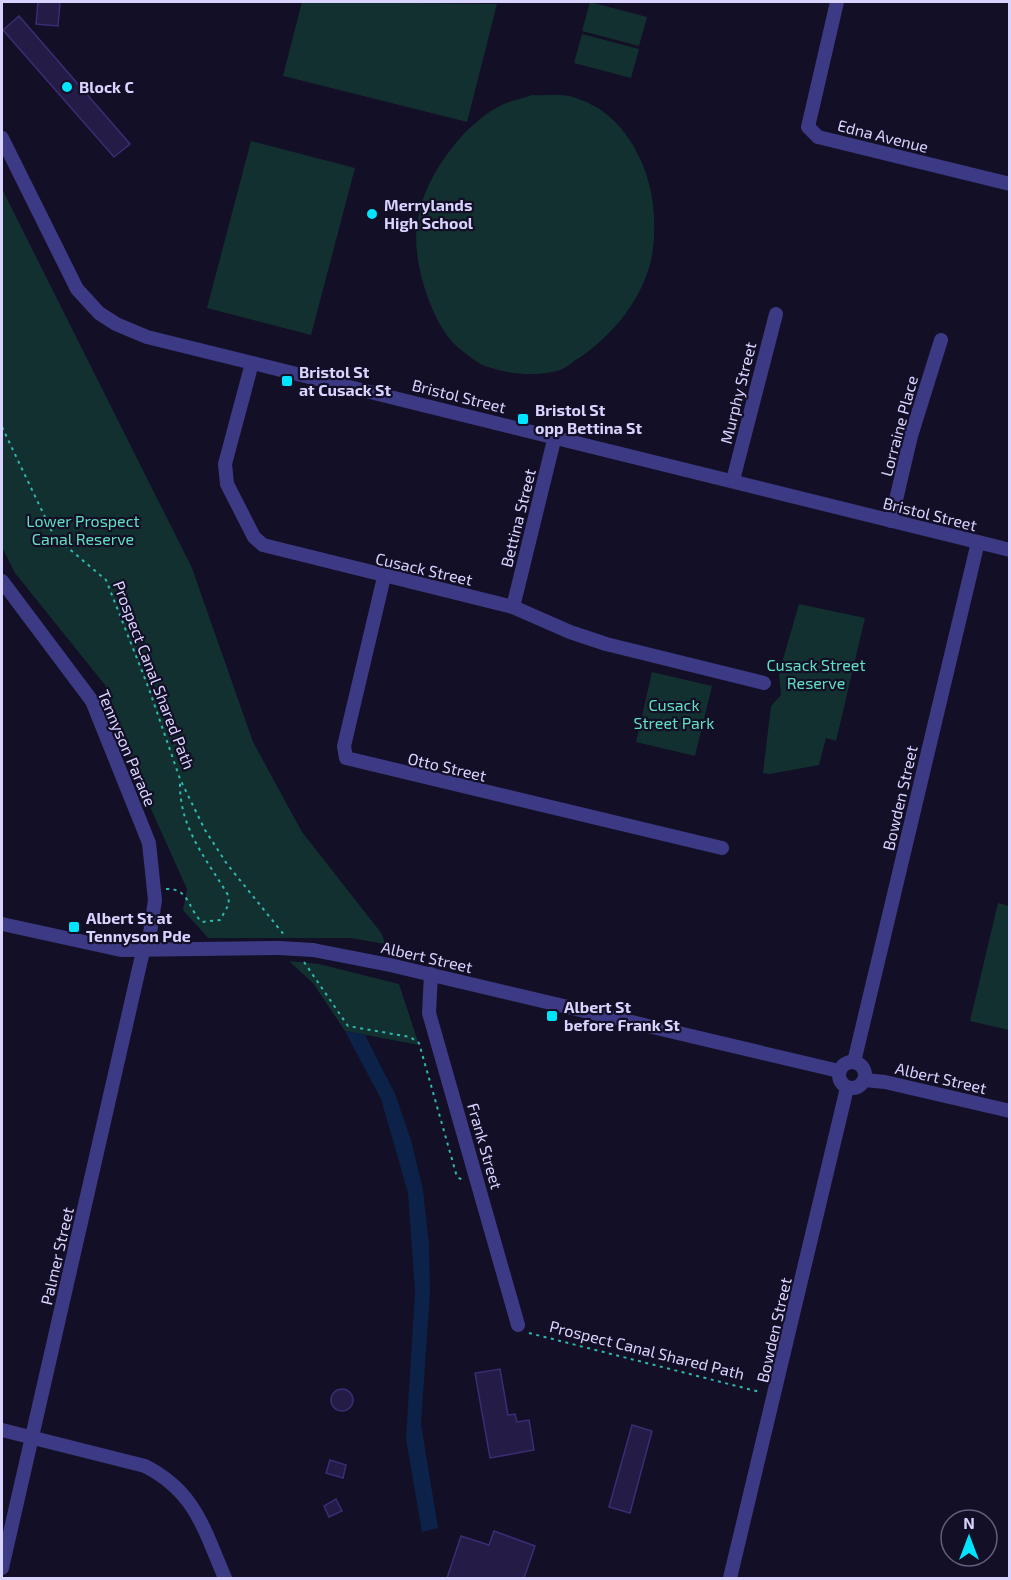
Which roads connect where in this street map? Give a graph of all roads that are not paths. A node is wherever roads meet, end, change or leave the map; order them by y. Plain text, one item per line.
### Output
1 (837, 2) edge
2 (2, 138) edge
3 (1010, 184) edge
4 (776, 314) dead end
5 (941, 340) dead end
6 (252, 363) junction
7 (555, 436) junction
8 (733, 480) junction
9 (891, 521) junction
10 (978, 542) junction
11 (1010, 550) edge
12 (384, 577) junction
13 (2, 581) edge
14 (513, 607) junction
15 (764, 683) dead end
16 (722, 849) dead end
17 (2, 924) edge
18 (143, 951) junction
19 (431, 974) junction
20 (854, 1062) junction
21 (839, 1071) junction
22 (865, 1080) junction
23 (847, 1088) junction
24 (1010, 1111) edge
25 (518, 1325) road end
26 (2, 1430) edge
27 (33, 1437) junction
28 (2, 1569) edge
29 (225, 1578) edge
30 (730, 1578) edge

1 - 3 street, Edna Avenue
2 - 6 street, Bristol Street
4 - 8 street, Murphy Street
5 - 9 street, Lorraine Place
6 - 7 street, Bristol Street
6 - 12 street, Cusack Street
7 - 8 street, Bristol Street
7 - 14 street, Bettina Street
8 - 9 street, Bristol Street
9 - 10 street, Bristol Street
10 - 11 street, Bristol Street
10 - 20 street, Bowden Street
12 - 14 street, Cusack Street
12 - 16 street, Otto Street
13 - 18 street, Tennyson Parade
14 - 15 street, Cusack Street
17 - 18 street, Albert Street
18 - 19 street, Albert Street, bridge
18 - 27 street, Palmer Street
19 - 21 street, Albert Street
19 - 25 street, Frank Street
20 - 21 street
20 - 22 street
21 - 23 street
22 - 23 street
22 - 24 street, Albert Street
23 - 30 street, Bowden Street
26 - 27 street
27 - 28 street, Palmer Street
27 - 29 street

